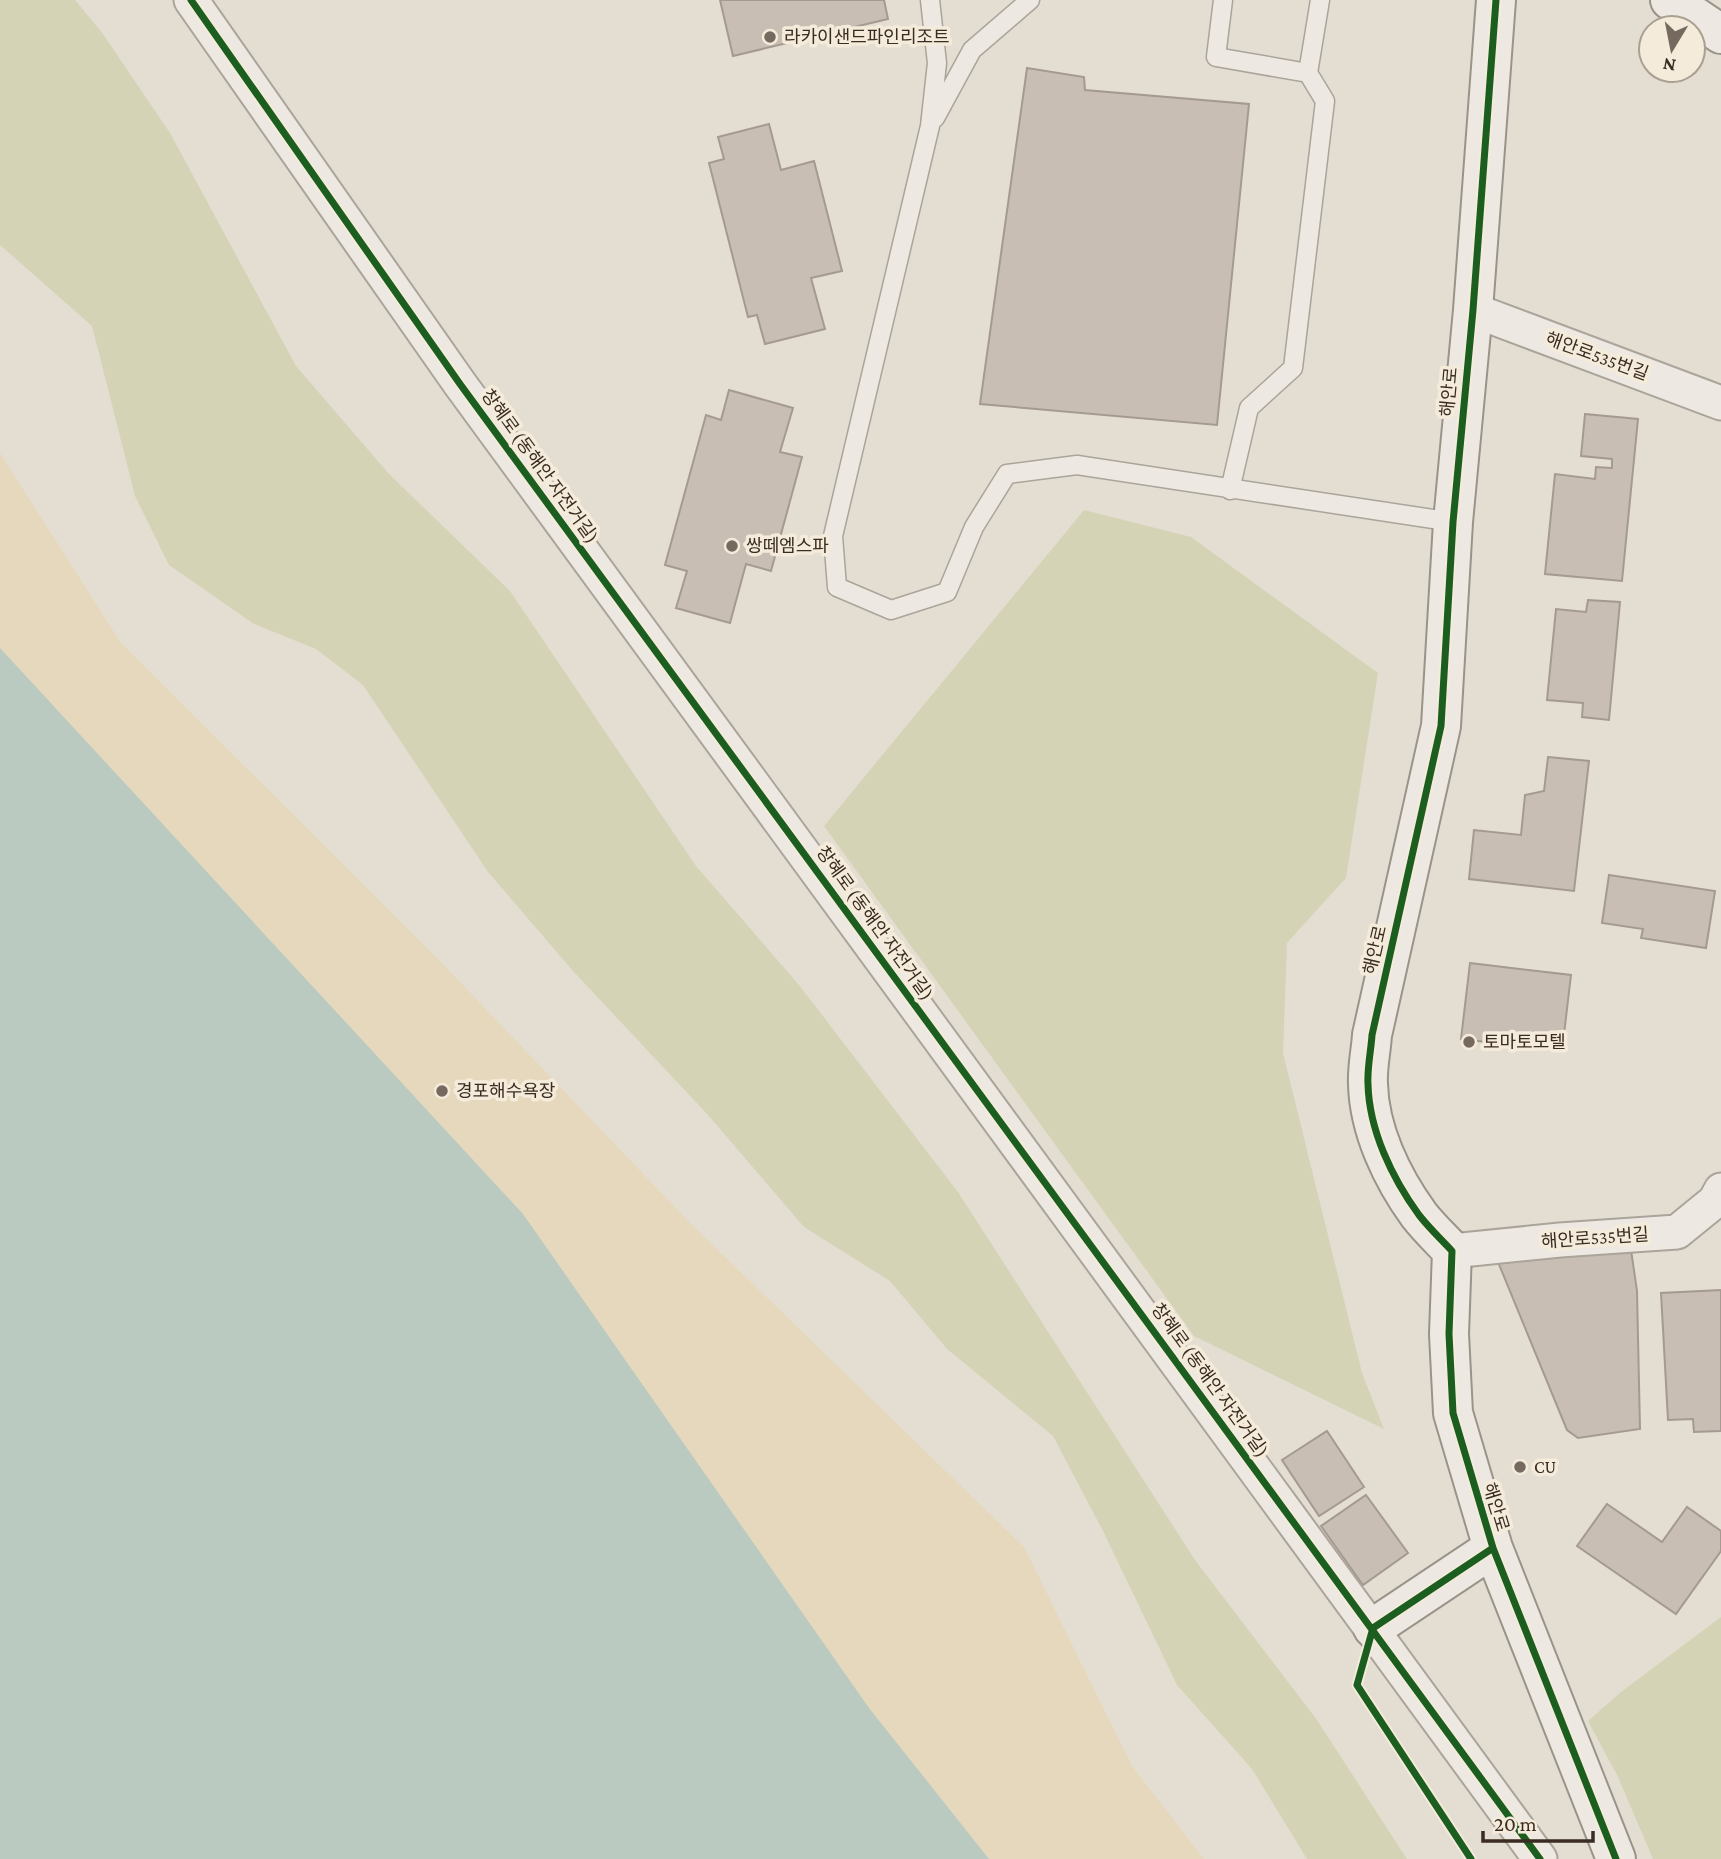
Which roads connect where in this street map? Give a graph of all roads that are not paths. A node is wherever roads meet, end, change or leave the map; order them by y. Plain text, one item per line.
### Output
1 (191, 0) edge
2 (930, 0) edge
3 (1030, 0) edge
4 (1223, 0) edge
5 (1320, 0) edge
6 (1496, 0) edge
7 (1670, 0) edge
8 (1721, 34) edge
9 (1308, 74) junction
10 (930, 126) junction
11 (1473, 310) junction
12 (1721, 403) edge
13 (1230, 490) junction
14 (1453, 522) junction
15 (1721, 1190) edge
16 (1452, 1251) junction
17 (1493, 1548) junction
18 (1373, 1628) junction
19 (1540, 1859) edge
20 (1616, 1859) edge

1 - 18 street, 창혜로 (동해안 자전거길)
2 - 10 lane
3 - 10 lane
4 - 9 lane
5 - 9 lane
6 - 11 street, 해안로
7 - 8 street
9 - 13 lane
10 - 13 lane
11 - 12 street, 해안로535번길
11 - 14 street, 해안로
13 - 14 lane
14 - 16 street, 해안로
15 - 16 street, 해안로535번길
16 - 17 street, 해안로
17 - 18 street
17 - 20 street, 해안로
18 - 19 street, 창혜로 (동해안 자전거길)

